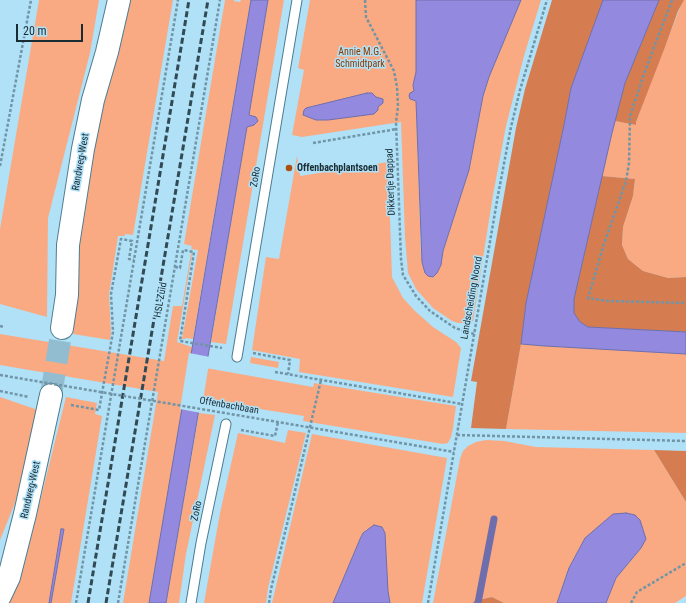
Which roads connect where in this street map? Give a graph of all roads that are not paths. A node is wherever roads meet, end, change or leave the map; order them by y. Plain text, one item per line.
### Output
1 (119, 0) edge
2 (297, 0) edge
3 (62, 328) tunnel mouth
4 (237, 357) dead end
5 (52, 395) tunnel mouth
6 (226, 424) dead end
7 (19, 539) junction
8 (0, 569) edge
9 (0, 596) edge
10 (191, 603) edge

1 - 3 main road, Randweg-West
2 - 4 lane, ZoRo
5 - 7 main road, Randweg-West
6 - 10 lane, ZoRo
7 - 8 main road, Randweg-West
7 - 9 main road, Randweg-West

